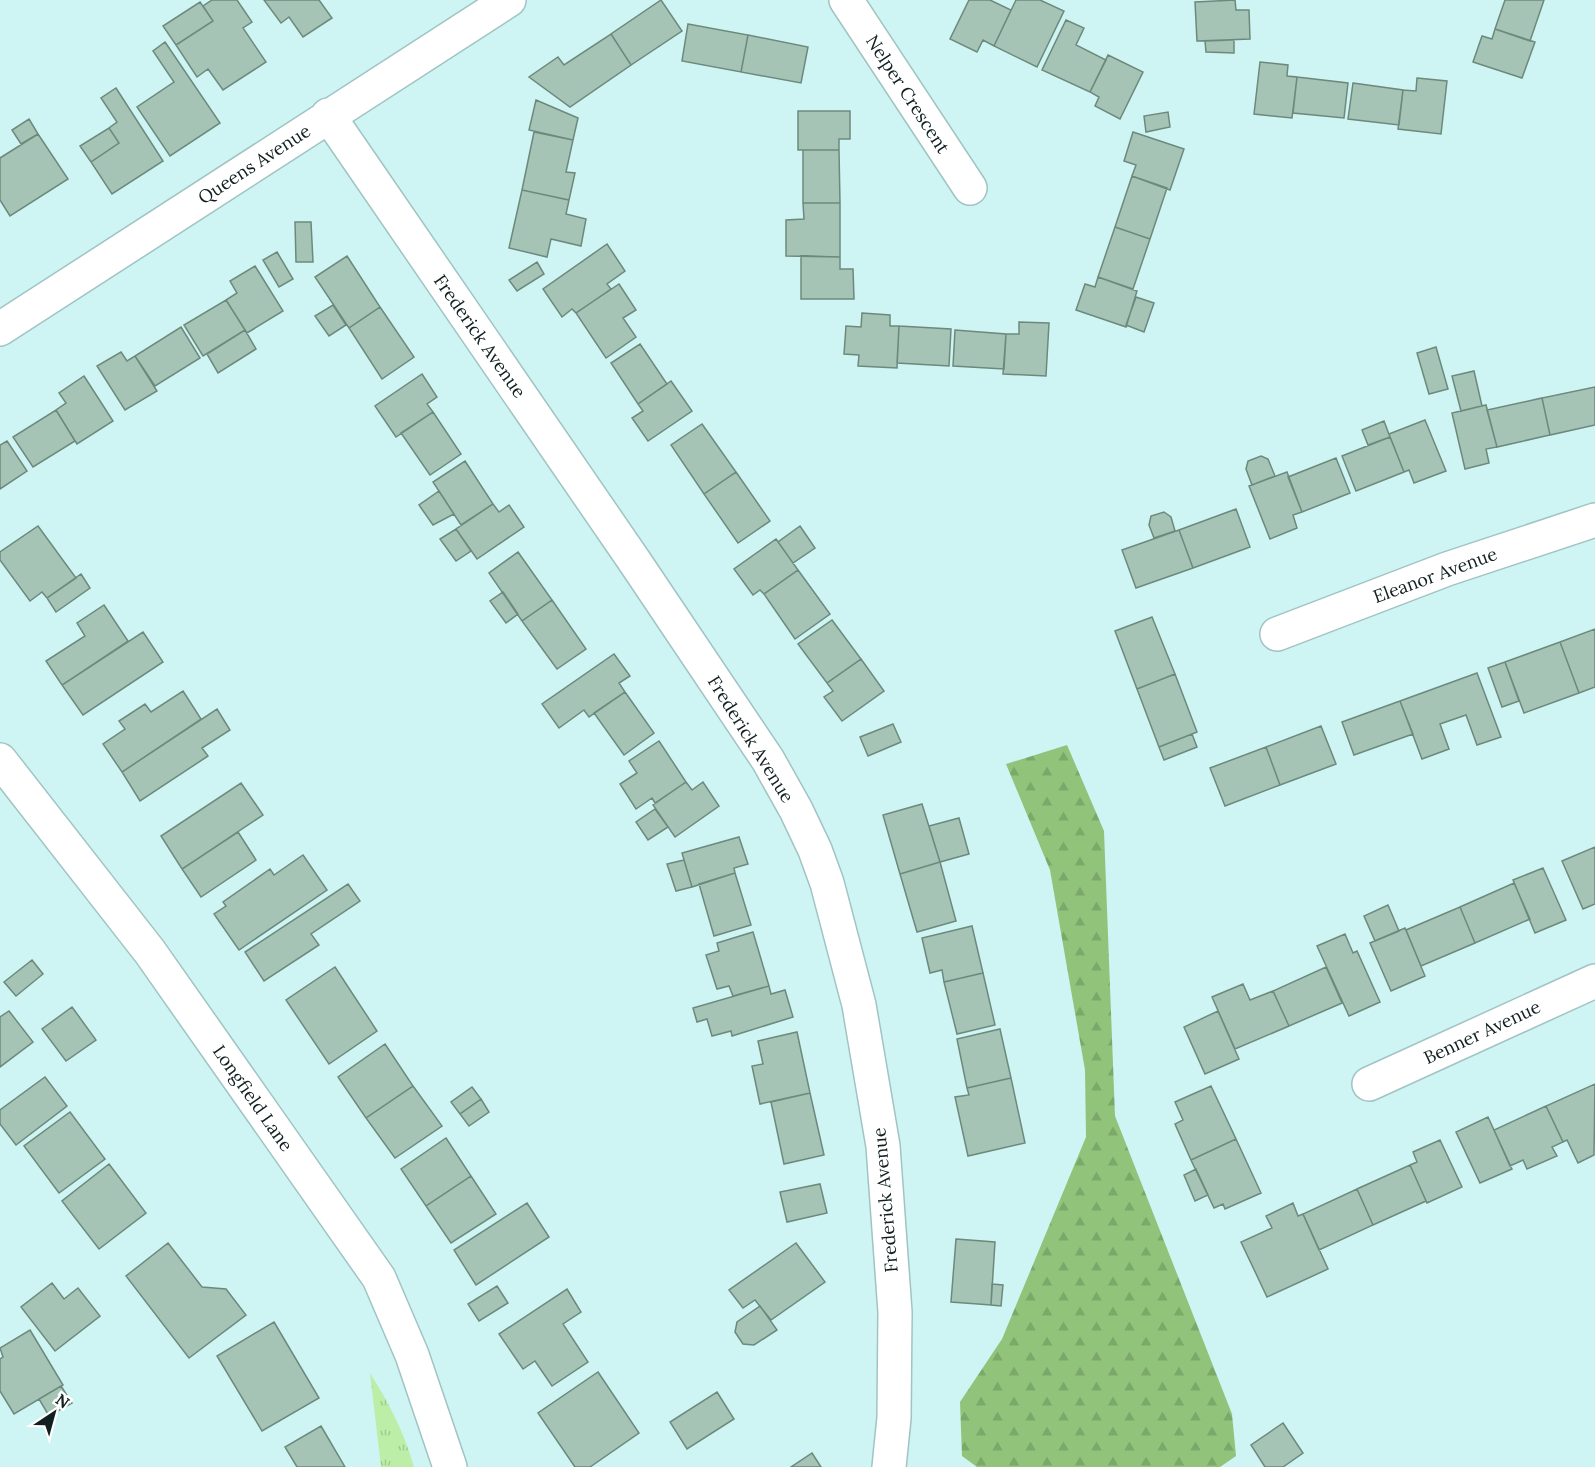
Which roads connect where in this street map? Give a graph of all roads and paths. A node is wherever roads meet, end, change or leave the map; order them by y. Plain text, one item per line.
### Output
1 (509, 0) edge
2 (846, 0) edge
3 (328, 116) junction
4 (970, 188) dead end
5 (0, 329) edge
6 (1595, 520) edge
7 (1277, 634) dead end
8 (0, 760) edge
9 (1595, 981) edge
10 (1369, 1084) dead end
11 (450, 1467) edge
12 (889, 1467) edge

1 - 3 street, Queens Avenue
2 - 4 street, Nelper Crescent
3 - 5 street, Queens Avenue
3 - 12 street, Frederick Avenue
6 - 7 street, Eleanor Avenue
8 - 11 street, Longfield Lane
9 - 10 street, Benner Avenue

